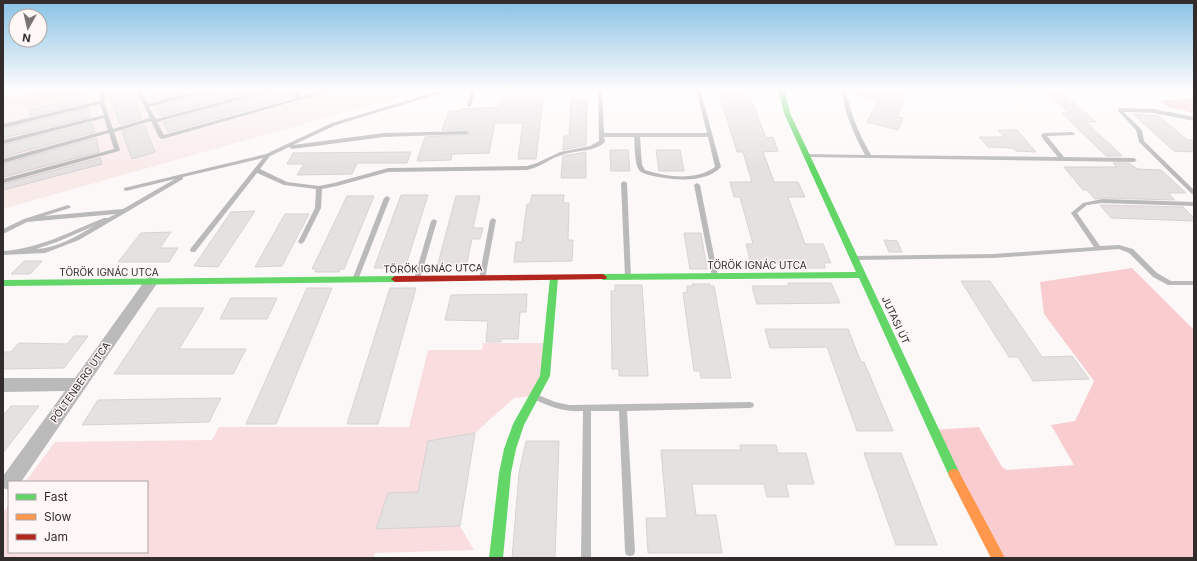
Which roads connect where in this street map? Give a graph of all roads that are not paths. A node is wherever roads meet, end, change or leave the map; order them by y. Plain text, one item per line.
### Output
1 (48, 115) edge
2 (152, 115) edge
3 (173, 115) edge
4 (240, 115) edge
5 (362, 115) edge
6 (601, 115) edge
7 (705, 115) edge
8 (789, 115) edge
9 (849, 115) edge
10 (1125, 115) edge
11 (1175, 115) edge
12 (106, 116) joint
13 (1194, 119) edge
14 (154, 120) junction
15 (3, 126) edge
16 (111, 130) junction
17 (466, 133) dead end
18 (1072, 134) dead end
19 (601, 135) junction
20 (637, 135) junction
21 (710, 135) junction
22 (3, 142) edge
23 (286, 148) junction
24 (268, 155) junction
25 (808, 156) junction
26 (869, 157) junction
27 (1062, 159) junction
28 (1134, 160) dead end
29 (3, 161) edge
30 (256, 170) junction
31 (188, 174) junction
32 (3, 181) edge
33 (624, 183) dead end
34 (697, 185) dead end
35 (1191, 187) edge
36 (319, 188) junction
37 (126, 189) dead end
38 (1194, 192) edge
39 (387, 198) dead end
40 (1194, 204) edge
41 (68, 207) dead end
42 (129, 210) junction
43 (26, 220) junction
44 (493, 220) dead end
45 (434, 221) dead end
46 (3, 232) edge
47 (301, 242) dead end
48 (1099, 249) junction
49 (193, 250) dead end
50 (3, 253) edge
51 (855, 258) junction
52 (863, 275) junction
53 (715, 276) junction
54 (628, 277) junction
55 (554, 278) junction
56 (417, 279) junction
57 (482, 279) junction
58 (355, 280) junction
59 (151, 282) junction
60 (3, 283) edge
61 (1194, 284) edge
62 (79, 384) junction
63 (3, 385) edge
64 (535, 396) junction
65 (750, 406) dead end
66 (623, 407) junction
67 (587, 408) junction
68 (10, 481) edge
69 (630, 551) dead end
70 (496, 558) edge
71 (586, 558) edge
72 (998, 558) edge

1 - 15 lane
2 - 14 lane
3 - 14 lane
4 - 14 lane
5 - 23 lane
6 - 19 lane
7 - 21 lane
8 - 25 street, JUTASI ÚT
9 - 26 lane
10 - 35 lane
11 - 13 lane
12 - 16 lane
12 - 22 lane
14 - 16 lane
16 - 29 lane
16 - 32 lane
17 - 23 lane
18 - 27 lane
19 - 20 lane
19 - 36 lane
20 - 21 lane
20 - 21 lane
23 - 24 lane
24 - 30 lane
24 - 31 lane
25 - 26 lane
25 - 51 street, JUTASI ÚT
26 - 27 lane
27 - 28 lane
30 - 36 lane
30 - 49 lane
31 - 37 lane
31 - 42 lane
33 - 54 lane
34 - 53 lane
35 - 38 lane
36 - 47 lane
39 - 58 lane
40 - 48 lane
41 - 43 lane
42 - 43 lane
42 - 50 lane
43 - 46 lane
44 - 57 lane
45 - 56 lane
48 - 51 lane
48 - 61 lane
51 - 52 street, JUTASI ÚT
52 - 53 street, TÖRÖK IGNÁC UTCA
52 - 72 street, JUTASI ÚT
53 - 54 street, TÖRÖK IGNÁC UTCA
54 - 55 street, TÖRÖK IGNÁC UTCA
55 - 57 street, TÖRÖK IGNÁC UTCA
55 - 64 street
56 - 57 street, TÖRÖK IGNÁC UTCA
56 - 58 street, TÖRÖK IGNÁC UTCA
58 - 59 street, TÖRÖK IGNÁC UTCA
59 - 60 street, TÖRÖK IGNÁC UTCA
59 - 62 street, PÖLTENBERG UTCA
62 - 63 street
62 - 68 street, PÖLTENBERG UTCA
64 - 67 lane
64 - 70 street
65 - 66 lane
66 - 67 lane
66 - 69 lane
67 - 71 lane

